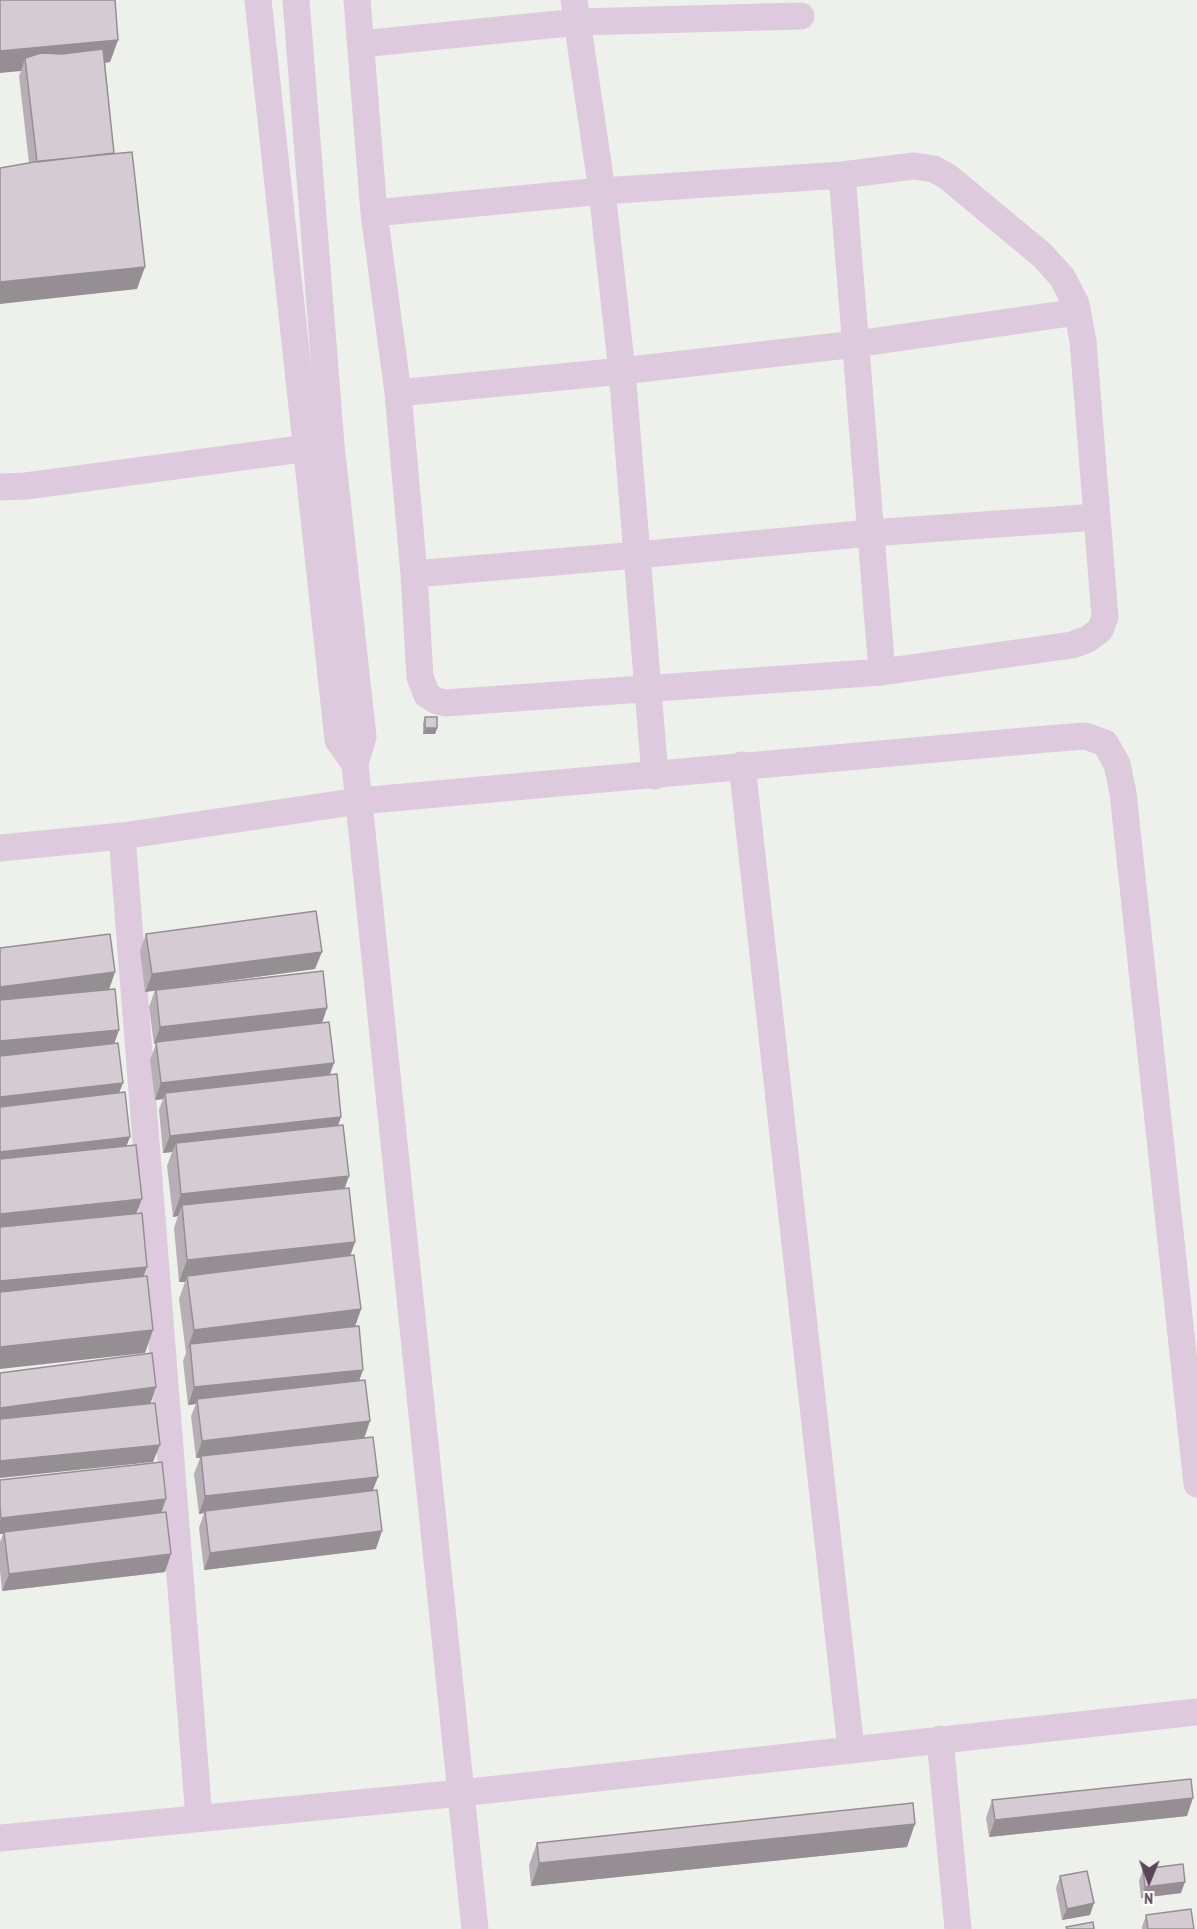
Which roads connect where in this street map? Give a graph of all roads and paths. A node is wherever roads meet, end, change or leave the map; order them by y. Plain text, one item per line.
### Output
1 (258, 0) edge
2 (296, 0) edge
3 (357, 0) edge
4 (576, 11) edge
5 (801, 16) dead end
6 (361, 44) junction
7 (842, 175) junction
8 (602, 190) junction
9 (374, 213) junction
10 (1077, 312) junction
11 (856, 344) junction
12 (622, 371) junction
13 (398, 393) junction
14 (318, 447) junction
15 (0, 487) edge
16 (1097, 517) junction
17 (870, 533) junction
18 (637, 555) junction
19 (414, 574) junction
20 (882, 672) junction
21 (648, 689) junction
22 (742, 765) junction
23 (655, 776) junction
24 (359, 801) junction
25 (122, 836) junction
26 (0, 848) edge
27 (1197, 1484) edge
28 (1197, 1712) edge
29 (940, 1739) junction
30 (851, 1749) junction
31 (461, 1793) junction
32 (200, 1818) junction
33 (0, 1838) edge
34 (475, 1929) edge
35 (958, 1929) edge

1 - 14 lane
2 - 14 lane
3 - 6 lane
4 - 5 lane
4 - 6 lane
4 - 8 lane
6 - 9 lane
7 - 8 lane
7 - 10 lane
7 - 11 lane
8 - 9 lane
8 - 12 lane
9 - 13 lane
10 - 11 lane
10 - 16 lane
11 - 12 lane
11 - 17 lane
12 - 13 lane
12 - 18 lane
13 - 19 lane
14 - 15 lane
14 - 24 lane
16 - 17 lane
16 - 20 lane
17 - 18 lane
17 - 20 lane
18 - 19 lane
18 - 21 lane
19 - 21 lane
20 - 21 lane
21 - 23 lane
22 - 23 lane
22 - 27 lane
22 - 30 lane
23 - 24 lane
24 - 25 lane
24 - 31 lane
25 - 26 lane
25 - 32 lane
28 - 29 lane
29 - 30 lane
29 - 35 lane
30 - 31 lane
31 - 32 lane
31 - 34 lane
32 - 33 lane

